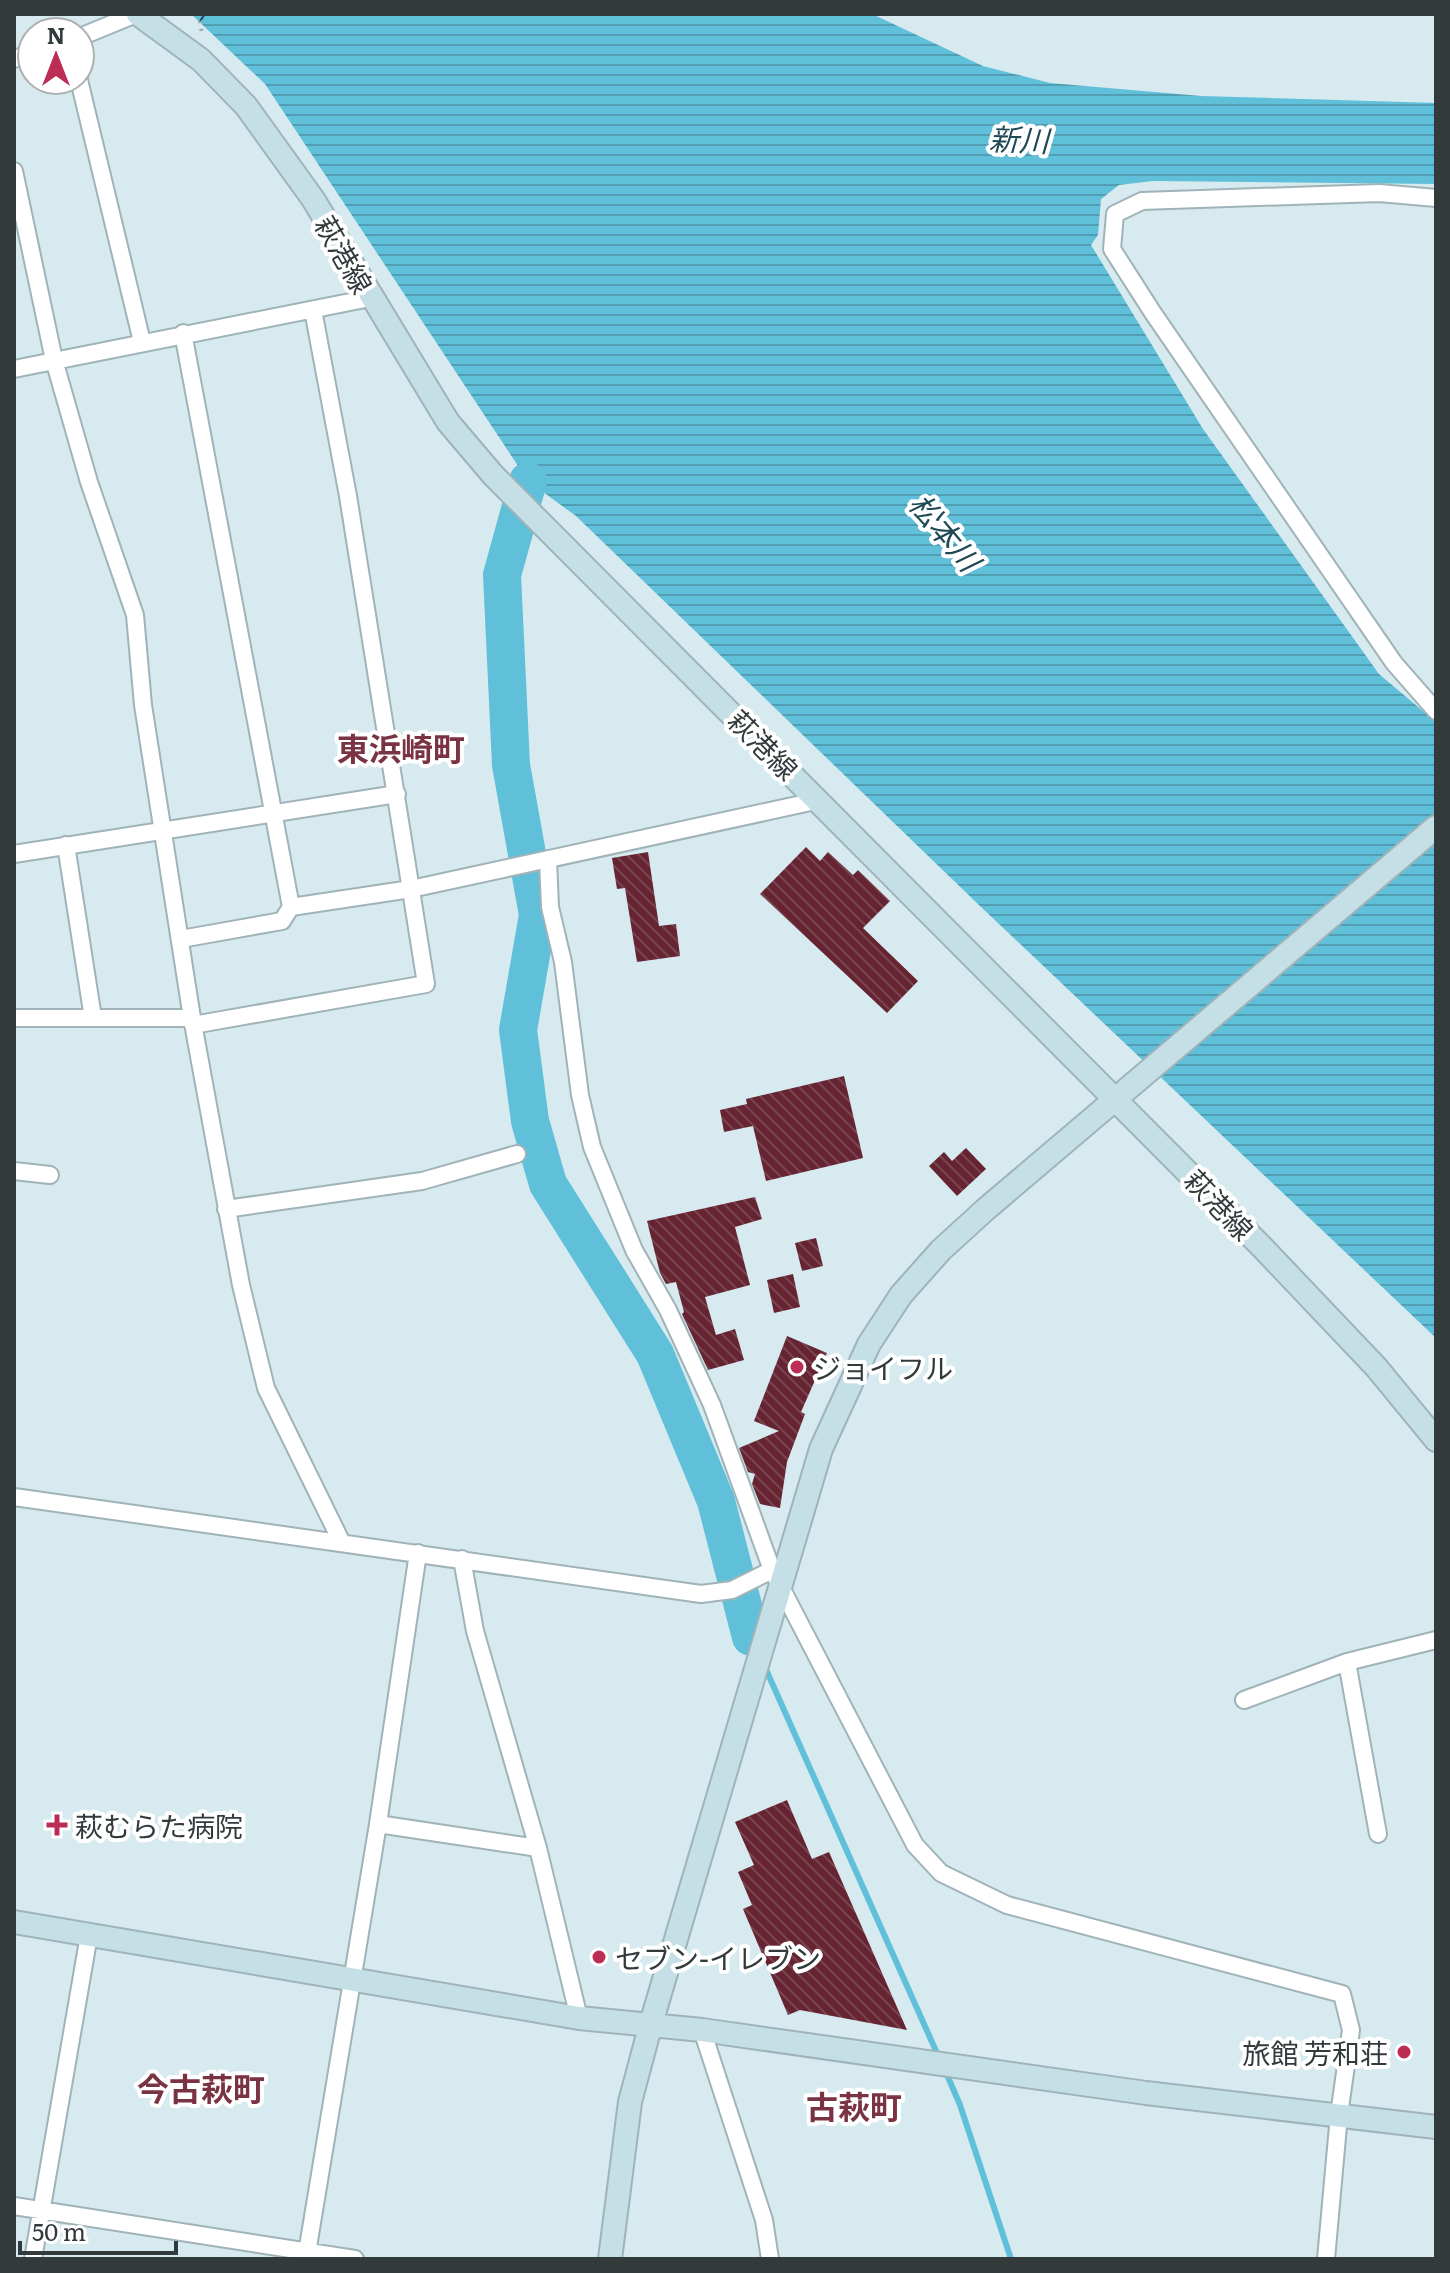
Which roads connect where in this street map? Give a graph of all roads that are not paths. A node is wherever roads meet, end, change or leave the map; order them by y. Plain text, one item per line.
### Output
1 (137, 14) edge
2 (96, 31) edge
3 (83, 96) edge
4 (14, 171) edge
5 (16, 196) edge
6 (1436, 198) edge
7 (370, 298) junction
8 (313, 310) junction
9 (183, 333) junction
10 (142, 342) junction
11 (54, 360) junction
12 (14, 369) edge
13 (1436, 711) edge
14 (397, 794) junction
15 (820, 800) junction
16 (272, 813) junction
17 (1436, 827) edge
18 (163, 830) junction
19 (66, 845) junction
20 (14, 854) edge
21 (544, 861) junction
22 (411, 889) junction
23 (291, 907) junction
24 (181, 939) junction
25 (14, 1018) edge
26 (93, 1018) junction
27 (193, 1021) junction
28 (1114, 1096) junction
29 (517, 1154) dead end
30 (14, 1171) edge
31 (50, 1175) dead end
32 (226, 1209) junction
33 (1436, 1440) edge
34 (14, 1497) edge
35 (342, 1543) junction
36 (418, 1553) junction
37 (462, 1559) junction
38 (776, 1578) junction
39 (1436, 1640) edge
40 (1347, 1662) junction
41 (1244, 1700) dead end
42 (378, 1824) junction
43 (1378, 1834) dead end
44 (538, 1848) junction
45 (14, 1922) edge
46 (89, 1935) junction
47 (351, 1979) junction
48 (579, 2018) junction
49 (650, 2027) junction
50 (702, 2030) junction
51 (1339, 2115) junction
52 (1436, 2127) edge
53 (14, 2206) edge
54 (42, 2210) junction
55 (307, 2255) edge
56 (33, 2259) edge
57 (355, 2259) edge
58 (610, 2259) edge
59 (770, 2259) edge
60 (1326, 2259) edge

1 - 2 street
1 - 7 street, 萩港線
3 - 10 street
4 - 5 street
5 - 11 street
6 - 13 street
7 - 8 street
7 - 15 street, 萩港線
8 - 9 street
8 - 14 street
9 - 10 street
9 - 16 street
10 - 11 street
11 - 12 street
11 - 18 street
14 - 16 street
14 - 22 street
15 - 21 street
15 - 28 street, 萩港線
16 - 18 street
16 - 23 street
17 - 28 street
18 - 19 street
18 - 24 street
19 - 20 street
19 - 26 street
21 - 22 street
21 - 38 street
22 - 23 street
22 - 27 street
23 - 24 street
24 - 27 street
25 - 26 street
26 - 27 street
27 - 32 street
28 - 33 street, 萩港線
28 - 38 street
29 - 32 street
30 - 31 street
32 - 35 street
34 - 35 street
35 - 36 street
36 - 37 street
36 - 42 street
37 - 38 street
37 - 44 street
38 - 49 street
38 - 51 street
39 - 40 street
40 - 41 street
40 - 43 street
42 - 44 street
42 - 47 street
44 - 48 street
45 - 46 street
46 - 47 street
46 - 54 street
47 - 48 street
47 - 55 street
48 - 49 street
49 - 50 street
49 - 58 street
50 - 51 street
50 - 59 street
51 - 52 street
51 - 60 street
53 - 54 street
54 - 55 street
54 - 56 street
55 - 57 street

